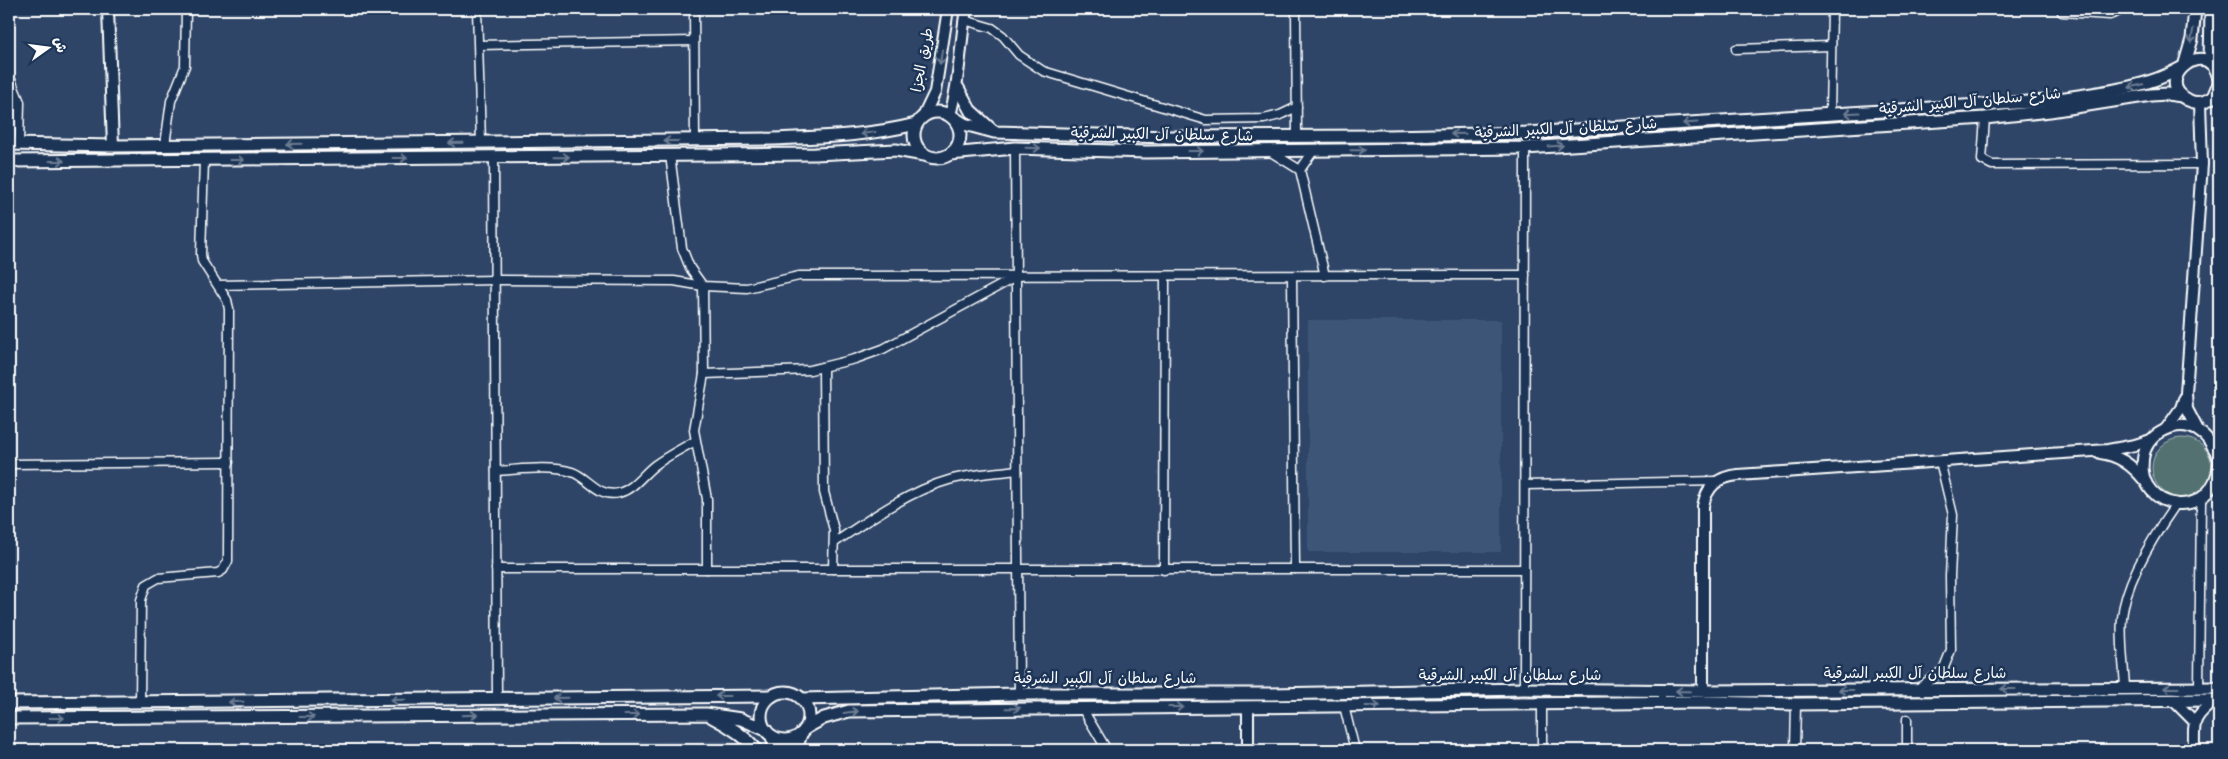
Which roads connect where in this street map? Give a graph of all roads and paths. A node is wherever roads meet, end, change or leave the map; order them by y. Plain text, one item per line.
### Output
1 (108, 9) edge
2 (186, 9) edge
3 (477, 9) edge
4 (694, 9) edge
5 (948, 9) edge
6 (966, 9) edge
7 (1296, 9) edge
8 (1832, 9) edge
9 (2125, 9) edge
10 (2195, 9) edge
11 (2211, 9) edge
12 (2062, 12) dead end
13 (964, 20) junction
14 (694, 41) junction
15 (479, 44) junction
16 (1831, 46) junction
17 (1736, 48) dead end
18 (2183, 66) junction
19 (2217, 73) edge
20 (9, 75) edge
21 (958, 88) junction
22 (2182, 96) junction
23 (2216, 96) edge
24 (2200, 103) junction
25 (1297, 106) junction
26 (1830, 114) junction
27 (950, 115) junction
28 (1985, 118) junction
29 (920, 119) junction
30 (994, 132) junction
31 (1297, 136) junction
32 (695, 141) junction
33 (481, 143) junction
34 (14, 144) edge
35 (113, 146) junction
36 (165, 146) junction
37 (1015, 148) junction
38 (1525, 148) junction
39 (1314, 150) junction
40 (1269, 151) junction
41 (950, 154) junction
42 (670, 155) junction
43 (924, 155) junction
44 (494, 158) junction
45 (204, 160) junction
46 (9, 161) edge
47 (2202, 164) junction
48 (1300, 170) junction
49 (1292, 276) junction
50 (1325, 276) junction
51 (1525, 276) junction
52 (1016, 277) junction
53 (1165, 277) junction
54 (495, 280) junction
55 (218, 285) junction
56 (703, 286) junction
57 (822, 367) junction
58 (704, 374) junction
59 (2186, 393) junction
60 (2166, 429) junction
61 (2198, 430) junction
62 (2151, 440) junction
63 (694, 442) junction
64 (2217, 448) edge
65 (2087, 451) junction
66 (1940, 461) junction
67 (229, 462) junction
68 (2219, 462) edge
69 (9, 464) edge
70 (1017, 470) junction
71 (496, 471) junction
72 (1717, 481) junction
73 (2146, 483) junction
74 (1525, 485) junction
75 (2215, 488) edge
76 (2201, 499) junction
77 (2176, 504) junction
78 (834, 543) junction
79 (496, 569) junction
80 (708, 569) junction
81 (833, 569) junction
82 (1018, 569) junction
83 (1295, 569) junction
84 (1524, 569) junction
85 (1164, 570) junction
86 (2124, 688) junction
87 (2199, 688) junction
88 (2219, 688) edge
89 (1524, 689) junction
90 (1917, 689) junction
91 (1703, 691) junction
92 (1019, 694) junction
93 (772, 696) junction
94 (497, 699) junction
95 (802, 699) junction
96 (2217, 701) edge
97 (2174, 702) junction
98 (9, 703) edge
99 (140, 703) junction
100 (1796, 704) junction
101 (1542, 705) junction
102 (1344, 706) junction
103 (1248, 707) junction
104 (1082, 708) junction
105 (706, 714) junction
106 (9, 718) edge
107 (1908, 719) dead end
108 (2194, 721) junction
109 (803, 731) junction
110 (769, 733) junction
111 (757, 750) edge
112 (775, 750) edge
113 (796, 750) edge
114 (1107, 750) edge
115 (1248, 750) edge
116 (1355, 750) edge
117 (1542, 750) edge
118 (1795, 750) edge
119 (1907, 750) edge
120 (2194, 750) edge

1 - 35 street
2 - 36 street
3 - 15 street
4 - 14 street
5 -> 29 street, طريق الجزا
6 - 13 street
7 - 25 street
8 - 16 street
9 - 12 street
10 -> 18 main road
11 - 19 main road
13 - 21 street
13 - 25 street
14 - 15 street
14 - 32 street
15 - 33 street
16 - 17 street
16 - 26 street
18 - 19 main road
18 - 22 main road
18 -> 26 main road, شارع سلطان آل الكبير الشرقية
19 - 23 main road
20 - 34 street
21 - 27 street
21 - 30 main road
22 - 24 main road
22 - 28 main road, شارع سلطان آل الكبير الشرقية
23 - 24 main road
24 - 47 street
25 - 31 street
26 -> 31 main road, شارع سلطان آل الكبير الشرقية
27 - 29 main road
27 - 30 main road, شارع سلطان آل الكبير الشرقية
27 - 41 main road
38 -> 28 main road, شارع سلطان آل الكبير الشرقية
28 - 47 street
29 -> 32 main road
29 - 43 main road
30 - 31 main road, شارع سلطان آل الكبير الشرقية
32 -> 33 main road
33 -> 36 main road
34 - 35 main road
35 - 36 main road
37 -> 40 main road, شارع سلطان آل الكبير الشرقية
37 - 41 main road, شارع سلطان آل الكبير الشرقية
37 - 52 street
39 -> 38 main road, شارع سلطان آل الكبير الشرقية
38 - 51 street
39 - 40 main road, شارع سلطان آل الكبير الشرقية
39 - 48 street
40 - 48 street
41 - 43 main road
42 - 43 main road
44 -> 42 main road
42 - 56 street
45 -> 44 main road
44 - 54 street
46 -> 45 main road
45 - 55 street
47 - 59 street
48 - 50 street
49 - 50 street
49 - 53 street
49 - 83 street
50 - 51 street
51 - 74 street
52 - 53 street
52 - 56 street
52 - 57 street
52 - 70 street
53 - 85 street
54 - 55 street
54 - 56 street
54 - 71 street
55 - 67 street
56 - 58 street
57 - 58 street
57 - 78 street
58 - 63 street
59 - 60 street
59 - 61 street
60 - 61 street
60 - 62 street
61 - 64 street
62 - 65 street
62 - 73 street
63 - 71 street
63 - 80 street
64 - 68 street
65 - 66 street
65 - 73 street
66 - 72 street
66 - 90 street
67 - 69 street
67 - 99 street
68 - 75 street
70 - 78 street
70 - 82 street
71 - 79 street
72 - 74 street
72 - 91 street
73 - 77 street
74 - 84 street
75 - 76 street
76 - 77 street
76 - 87 street
77 - 86 street
78 - 81 street
79 - 80 street
79 - 94 street
80 - 81 street
81 - 82 street
82 - 85 street
82 - 92 street
83 - 84 street
83 - 85 street
84 - 89 street
87 -> 86 main road, شارع سلطان آل الكبير الشرقية
86 -> 90 main road, شارع سلطان آل الكبير الشرقية
87 - 88 main road, شارع سلطان آل الكبير الشرقية
91 -> 89 main road, شارع سلطان آل الكبير الشرقية
89 - 92 main road, شارع سلطان آل الكبير الشرقية
90 -> 91 main road, شارع سلطان آل الكبير الشرقية
92 - 95 main road, شارع سلطان آل الكبير الشرقية
93 -> 94 main road
93 - 95 main road
93 - 110 main road
94 -> 99 main road
95 - 109 main road
96 - 97 main road, شارع سلطان آل الكبير الشرقية
96 - 108 street
97 - 100 main road, شارع سلطان آل الكبير الشرقية
97 - 108 street
98 - 99 main road
100 - 101 main road, شارع سلطان آل الكبير الشرقية
100 - 118 street
102 -> 101 main road, شارع سلطان آل الكبير الشرقية
101 - 117 street
102 - 103 main road, شارع سلطان آل الكبير الشرقية
102 - 116 street
104 -> 103 main road, شارع سلطان آل الكبير الشرقية
103 - 115 street
109 -> 104 main road, شارع سلطان آل الكبير الشرقية
104 - 114 street
106 -> 105 main road
105 - 110 main road
105 - 111 main road
107 - 119 street
108 - 120 street
109 - 110 main road
109 - 113 main road
110 - 112 main road

